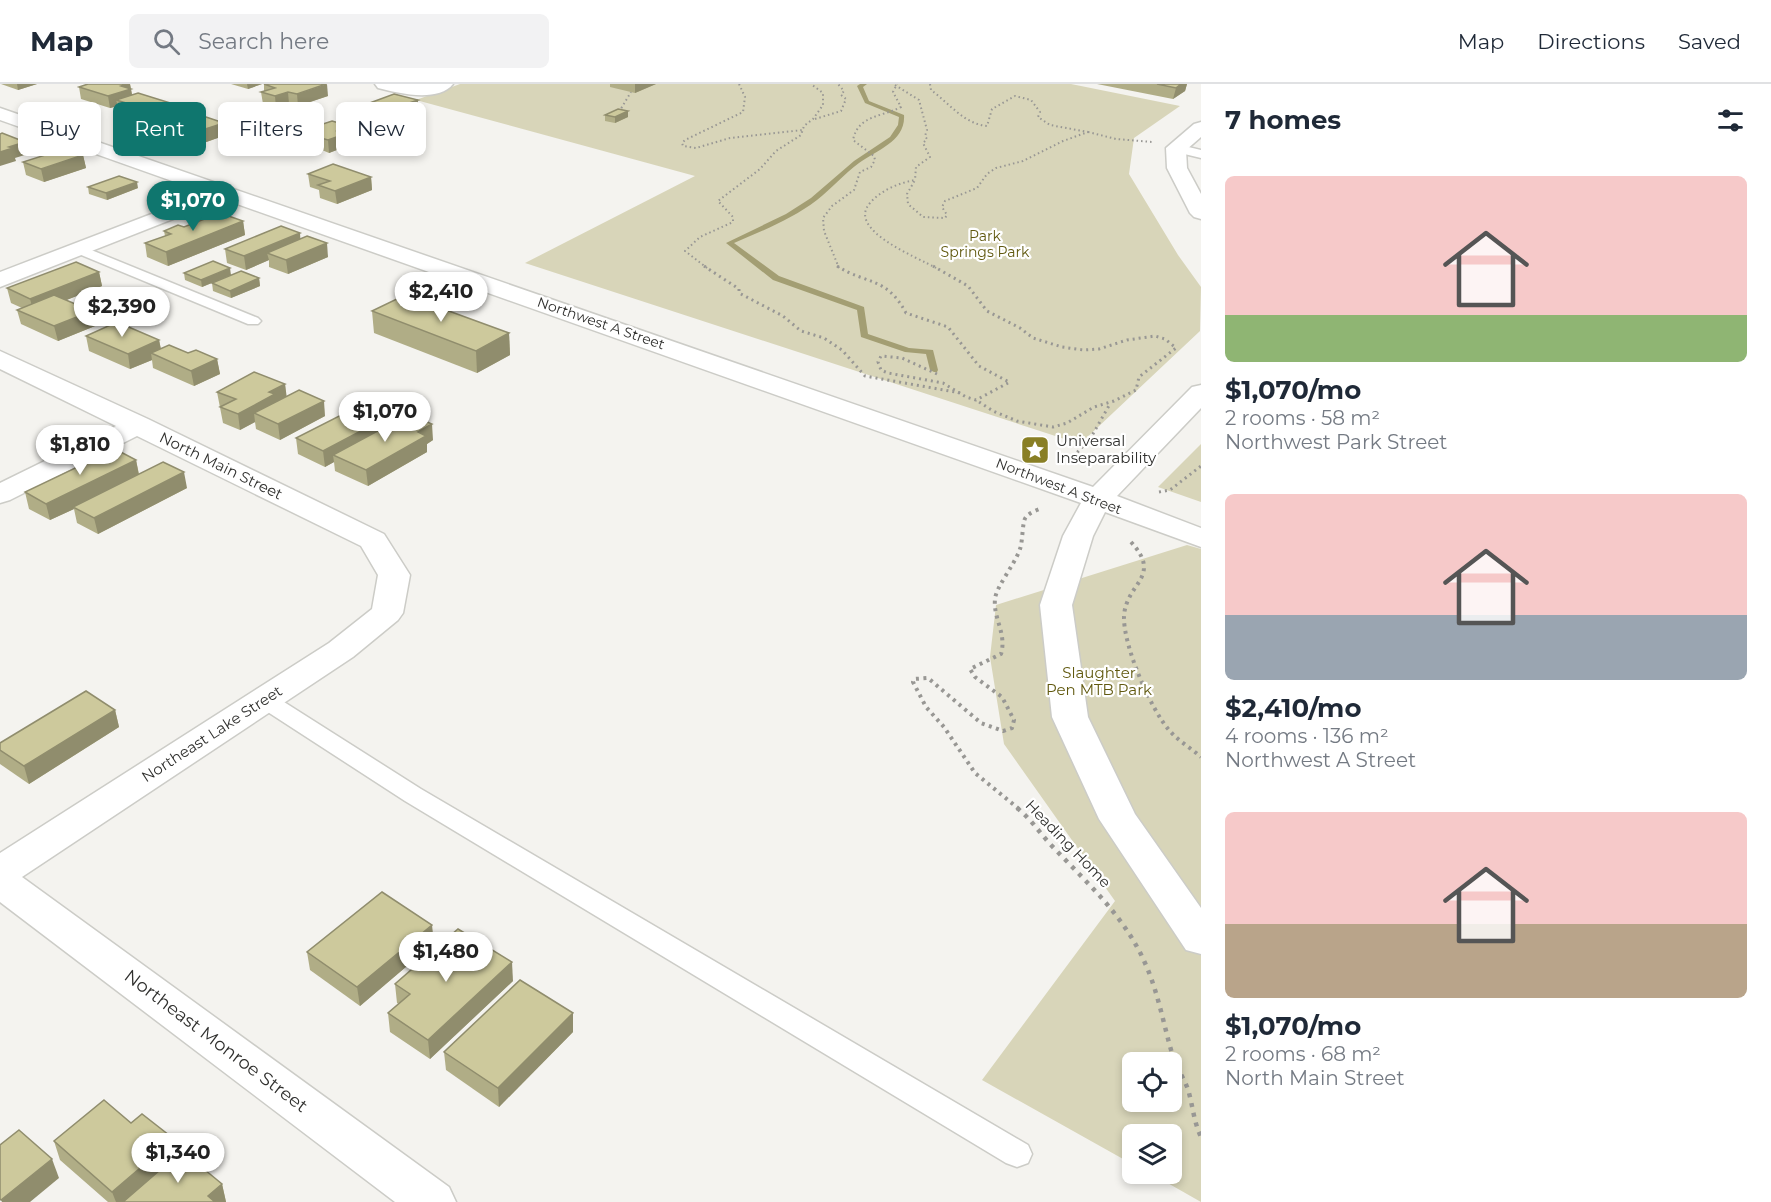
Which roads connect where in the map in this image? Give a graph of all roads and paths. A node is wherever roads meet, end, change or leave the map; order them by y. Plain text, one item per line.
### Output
1 (384, 84) edge
2 (444, 84) edge
3 (739, 84) edge
4 (811, 84) edge
5 (837, 84) edge
6 (930, 84) edge
7 (896, 85) edge
8 (631, 92) dead end
9 (0, 114) edge
10 (618, 115) edge
11 (813, 119) junction
12 (1201, 128) edge
13 (803, 130) junction
14 (1089, 132) junction
15 (1167, 145) junction
16 (1201, 154) edge
17 (915, 181) junction
18 (222, 193) junction
19 (1201, 213) edge
20 (79, 249) junction
21 (0, 280) edge
22 (253, 321) dead end
23 (0, 359) edge
24 (937, 374) dead end
25 (961, 393) junction
26 (1201, 393) edge
27 (976, 400) junction
28 (1110, 404) junction
29 (138, 425) junction
30 (1074, 466) dead end
31 (1201, 466) edge
32 (1154, 492) dead end
33 (0, 494) edge
34 (1097, 500) junction
35 (1051, 508) dead end
36 (1201, 538) edge
37 (1129, 540) dead end
38 (394, 575) joint
39 (265, 700) junction
40 (1201, 757) edge
41 (0, 872) edge
42 (0, 881) edge
43 (1201, 939) edge
44 (1201, 1137) edge
45 (1017, 1154) dead end
46 (432, 1202) edge

1 - 2 street
3 - 13 path
4 - 11 path
5 - 11 path
6 - 14 path
7 - 17 path
7 - 27 path
8 - 10 path
9 - 18 street, Northwest A Street
11 - 13 path
12 - 15 street
13 - 25 path
14 - 15 path
14 - 17 path
15 - 16 lane
15 - 19 street
17 - 28 path
18 - 20 street
18 - 34 street, Northwest A Street
20 - 21 street
20 - 22 lane
23 - 29 street, North Main Street
24 - 25 path
25 - 27 path
26 - 34 street
27 - 28 path
28 - 30 path
29 - 33 street
29 - 38 street, North Main Street
31 - 32 path
34 - 36 street, Northwest A Street
34 - 43 street
35 - 44 path, Heading Home
37 - 40 path
38 - 39 street, Northeast Lake Street
39 - 41 street, Northeast Lake Street
39 - 45 lane
42 - 46 street, Northeast Monroe Street

